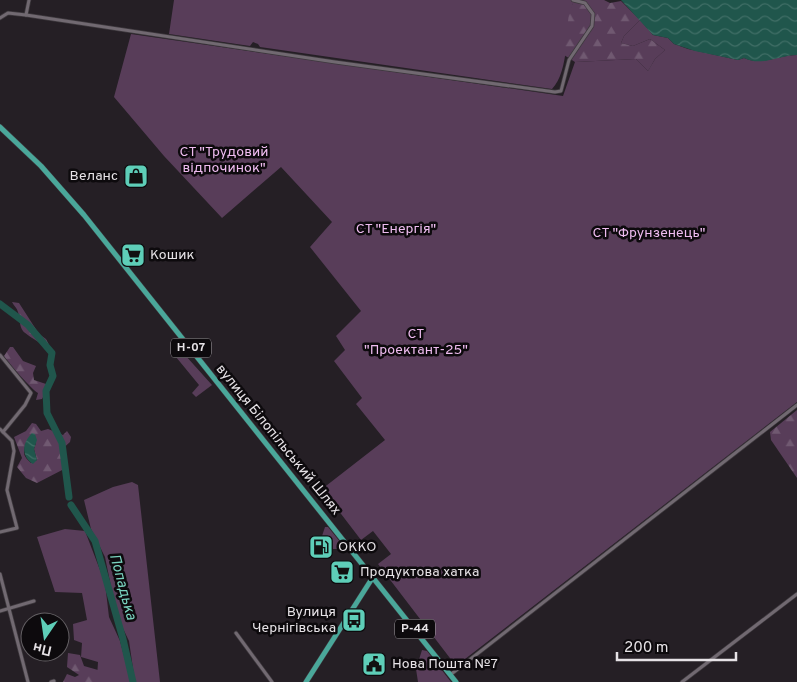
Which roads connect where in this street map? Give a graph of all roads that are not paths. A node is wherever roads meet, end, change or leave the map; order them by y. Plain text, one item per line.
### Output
1 (29, 0) edge
2 (573, 0) edge
3 (26, 15) junction
4 (0, 18) edge
5 (0, 127) edge
6 (0, 355) edge
7 (797, 406) edge
8 (1, 432) edge
9 (0, 532) edge
10 (0, 574) edge
11 (373, 577) junction
12 (797, 594) edge
13 (34, 601) dead end
14 (10, 609) junction
15 (0, 611) edge
16 (236, 633) dead end
17 (450, 675) junction
18 (28, 682) edge
19 (272, 682) edge
20 (306, 682) edge
21 (456, 682) edge
22 (682, 682) edge

1 - 3 street
2 - 3 street
3 - 4 street
5 - 11 main road, вулиця Білопільський Шлях / Н-07
6 - 8 street
7 - 17 street
8 - 9 street
10 - 14 street
11 - 17 main road, вулиця Білопільський Шлях / Р-44
11 - 20 main road
12 - 22 street
13 - 14 street
14 - 15 street
14 - 18 street
16 - 19 street
17 - 21 main road, вулиця Білопільський Шлях / Р-44

